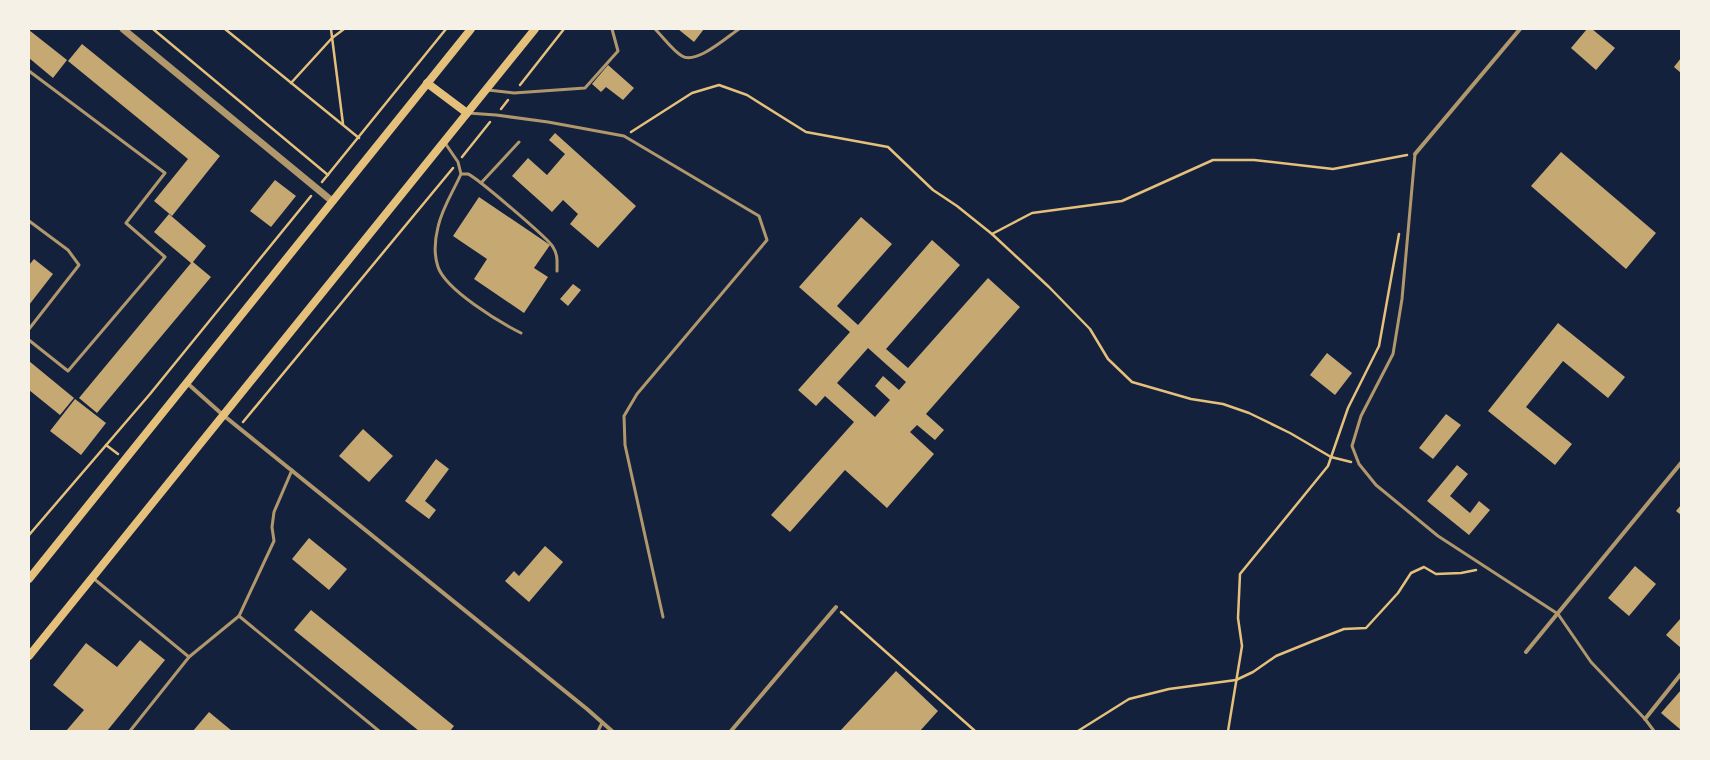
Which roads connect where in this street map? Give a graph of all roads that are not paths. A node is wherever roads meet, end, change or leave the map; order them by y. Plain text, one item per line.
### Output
1 (123, 29) edge
2 (471, 29) edge
3 (535, 29) edge
4 (612, 29) edge
5 (655, 29) edge
6 (739, 29) edge
7 (1520, 29) edge
8 (29, 71) edge
9 (427, 83) junction
10 (486, 90) junction
11 (467, 113) junction
12 (444, 141) junction
13 (519, 142) dead end
14 (1415, 154) joint
15 (461, 174) junction
16 (481, 183) junction
17 (332, 201) junction
18 (29, 221) edge
19 (557, 271) dead end
20 (29, 329) edge
21 (521, 332) dead end
22 (29, 340) edge
23 (187, 383) junction
24 (223, 415) junction
25 (1681, 463) edge
26 (292, 470) junction
27 (93, 577) junction
28 (29, 579) edge
29 (836, 607) road end
30 (1558, 614) junction
31 (239, 616) junction
32 (663, 617) dead end
33 (1526, 652) dead end
34 (29, 656) edge
35 (189, 657) junction
36 (1681, 674) edge
37 (1645, 719) junction
38 (602, 723) junction
39 (130, 731) edge
40 (379, 731) edge
41 (598, 731) edge
42 (612, 731) edge
43 (731, 731) edge
44 (1654, 731) edge

1 - 17 street
2 - 9 main road
3 - 10 main road
4 - 10 lane
5 - 6 lane
7 - 14 street
8 - 22 lane
9 - 11 main road
9 - 17 main road
10 - 11 main road
11 - 12 main road
11 - 32 lane
12 - 15 lane
12 - 24 main road
13 - 16 lane
14 - 30 lane
15 - 16 lane
15 - 21 lane
16 - 19 lane
17 - 23 main road
18 - 20 lane
23 - 24 street
23 - 28 main road
24 - 26 street
24 - 27 main road
25 - 30 street
26 - 31 lane
26 - 38 street
27 - 34 main road
27 - 35 lane
29 - 43 street
30 - 33 street
30 - 37 lane
31 - 35 lane
31 - 40 lane
35 - 39 lane
36 - 37 street
37 - 44 lane
38 - 41 lane
38 - 42 street

